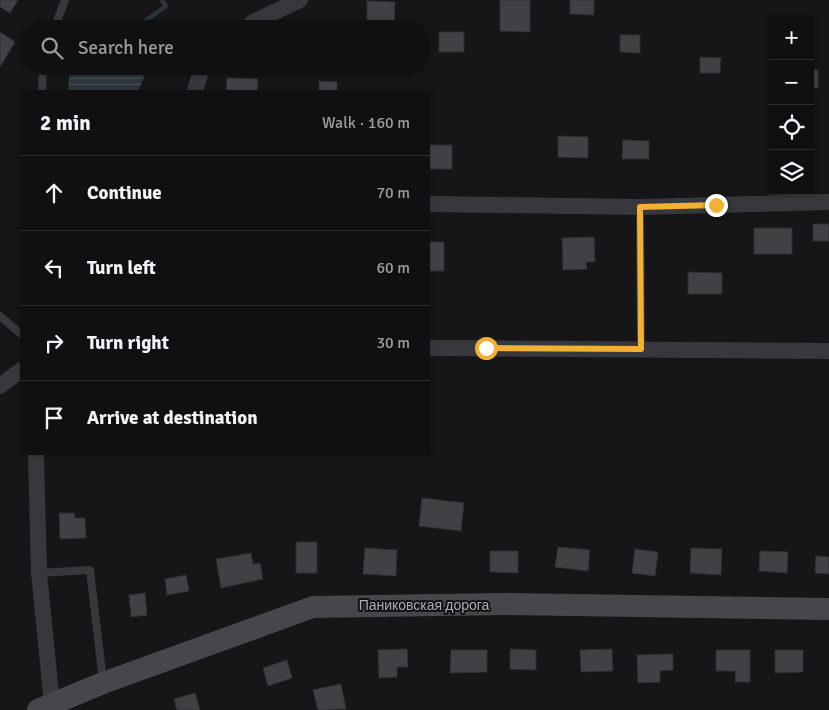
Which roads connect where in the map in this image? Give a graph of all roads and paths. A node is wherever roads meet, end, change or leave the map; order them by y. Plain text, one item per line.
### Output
1 (65, 0) edge
2 (300, 0) edge
3 (57, 20) edge
4 (257, 20) edge
5 (43, 75) edge
6 (200, 75) edge
7 (42, 90) edge
8 (195, 90) edge
9 (829, 202) edge
10 (430, 204) edge
11 (640, 207) junction
12 (0, 316) edge
13 (20, 333) edge
14 (430, 348) edge
15 (641, 349) junction
16 (829, 351) edge
17 (20, 371) edge
18 (0, 386) edge
19 (36, 455) edge
20 (39, 573) junction
21 (829, 609) edge
22 (103, 683) junction
23 (45, 707) edge

1 - 3 lane
2 - 4 street
5 - 7 lane
6 - 8 street
9 - 11 street
10 - 11 street
11 - 15 lane
12 - 13 lane
14 - 15 street
15 - 16 street
17 - 18 street
19 - 20 street
20 - 22 lane
20 - 23 street
21 - 22 street, Паниковская дорога
22 - 23 street, Паниковская дорога

